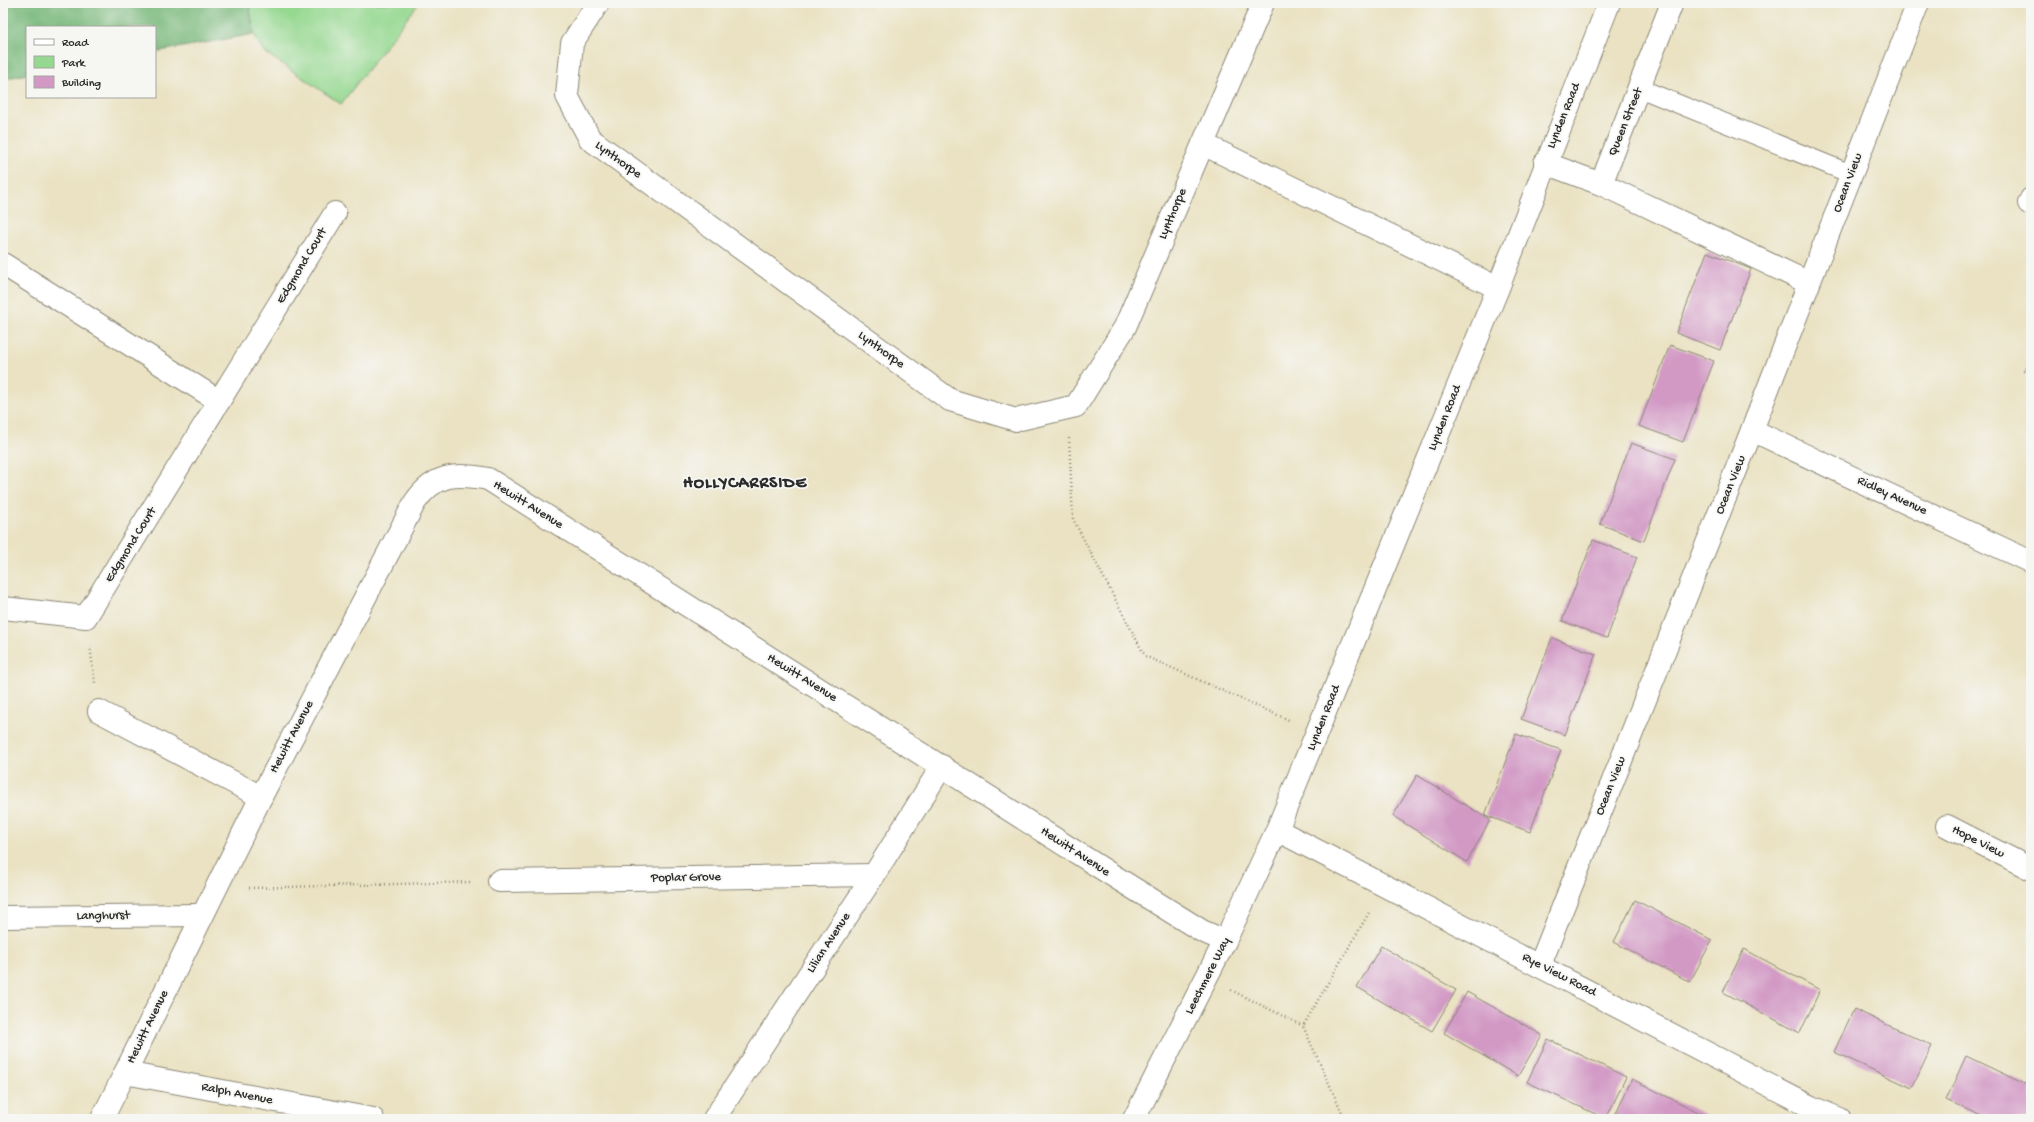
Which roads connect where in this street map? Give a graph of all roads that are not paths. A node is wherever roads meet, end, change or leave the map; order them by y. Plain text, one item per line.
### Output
1 (598, 3) edge
2 (1263, 3) edge
3 (1609, 3) edge
4 (1672, 3) edge
5 (1918, 3) edge
6 (1639, 88) junction
7 (1203, 144) junction
8 (1545, 162) junction
9 (1851, 174) junction
10 (1601, 184) junction
11 (335, 213) dead end
12 (3, 264) edge
13 (1809, 283) junction
14 (1498, 288) junction
15 (219, 402) junction
16 (1752, 430) junction
17 (2031, 562) edge
18 (3, 608) edge
19 (99, 711) road end
20 (942, 766) junction
21 (261, 797) junction
22 (1947, 826) dead end
23 (1277, 830) junction
24 (2031, 869) edge
25 (874, 875) junction
26 (499, 881) road end
27 (202, 915) junction
28 (3, 917) edge
29 (1225, 941) junction
30 (1540, 965) junction
31 (126, 1073) junction
32 (1831, 1117) edge
33 (102, 1119) edge
34 (373, 1119) edge
35 (714, 1119) edge
36 (1134, 1119) edge

1 - 7 street, Lynthorpe
2 - 7 street, Lynthorpe
3 - 8 street, Lynden Road
4 - 6 street, Queen Street
5 - 9 street, Ocean View
6 - 9 lane
6 - 10 street, Queen Street
7 - 14 street
8 - 10 street
8 - 14 street, Lynden Road
9 - 13 street, Ocean View
10 - 13 street
11 - 15 street, Edgmond Court
12 - 15 street
13 - 16 street, Ocean View
14 - 23 street, Lynden Road
15 - 18 street, Edgmond Court
16 - 17 street, Ridley Avenue
16 - 30 street, Ocean View
19 - 21 street
20 - 21 street, Hewitt Avenue
20 - 25 street, Lilian Avenue
20 - 29 street, Hewitt Avenue
21 - 27 street, Hewitt Avenue
22 - 24 street, Hope View
23 - 29 street, Leechmere Way
23 - 30 street, Rye View Road
25 - 26 street, Poplar Grove
25 - 35 street, Lilian Avenue
27 - 28 street, Langhurst
27 - 31 street, Hewitt Avenue
29 - 36 street, Leechmere Way
30 - 32 street, Rye View Road
31 - 33 street, Hewitt Avenue
31 - 34 street, Ralph Avenue

